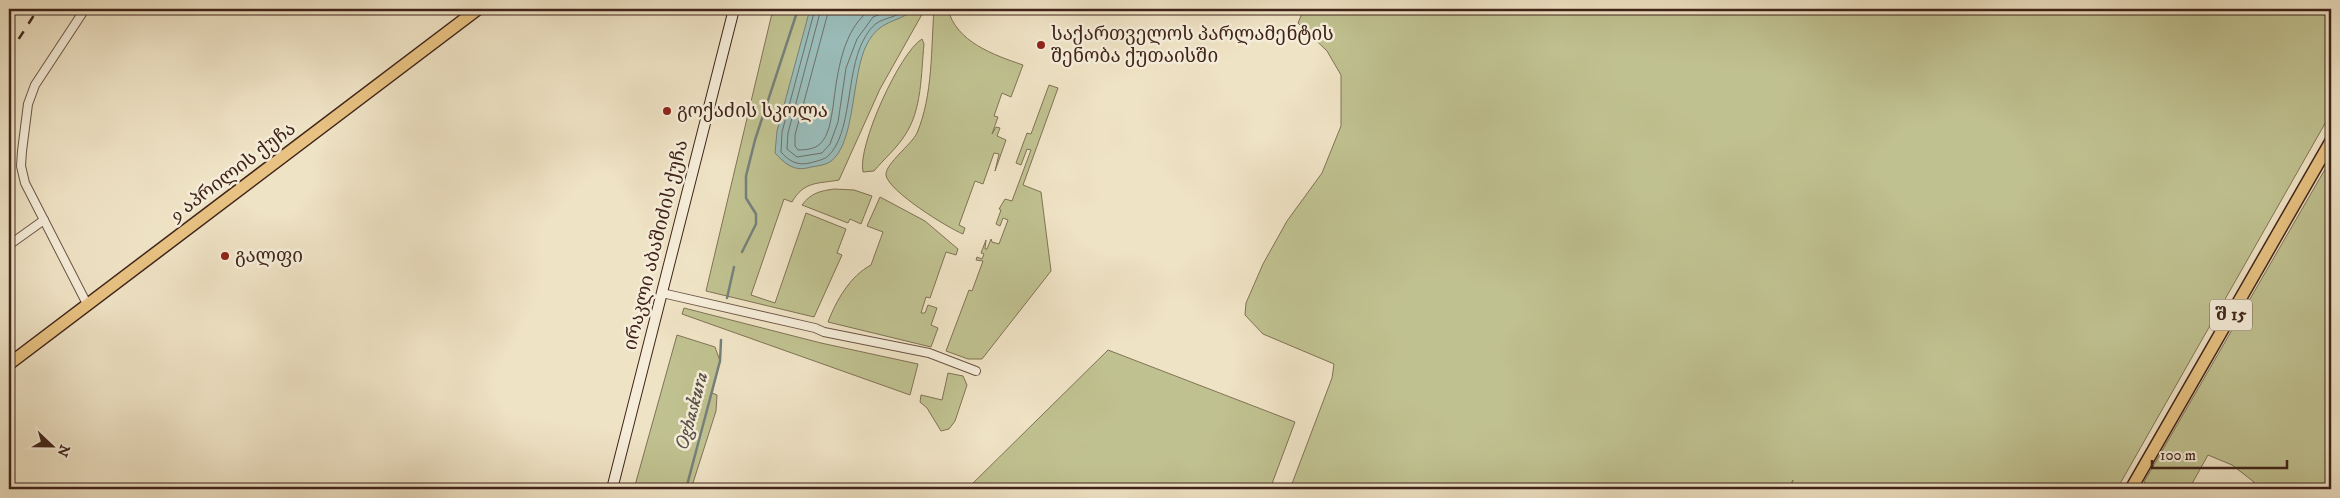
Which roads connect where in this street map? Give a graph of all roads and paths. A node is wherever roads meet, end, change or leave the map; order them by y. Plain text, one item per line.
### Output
1 (85, 9) edge
2 (478, 9) edge
3 (734, 9) edge
4 (2331, 141) edge
5 (44, 220) junction
6 (9, 246) edge
7 (662, 293) junction
8 (87, 304) junction
9 (9, 364) edge
10 (976, 370) dead end
11 (612, 489) edge
12 (2131, 489) edge

1 - 5 street
2 - 8 main road, 9 აპრილის ქუჩა
3 - 7 main road, ირაკლი აბაშიძის ქუჩა
4 - 12 main road, შ 15
5 - 6 street
5 - 8 street
7 - 10 street
7 - 11 main road, ირაკლი აბაშიძის ქუჩა
8 - 9 main road, 9 აპრილის ქუჩა

